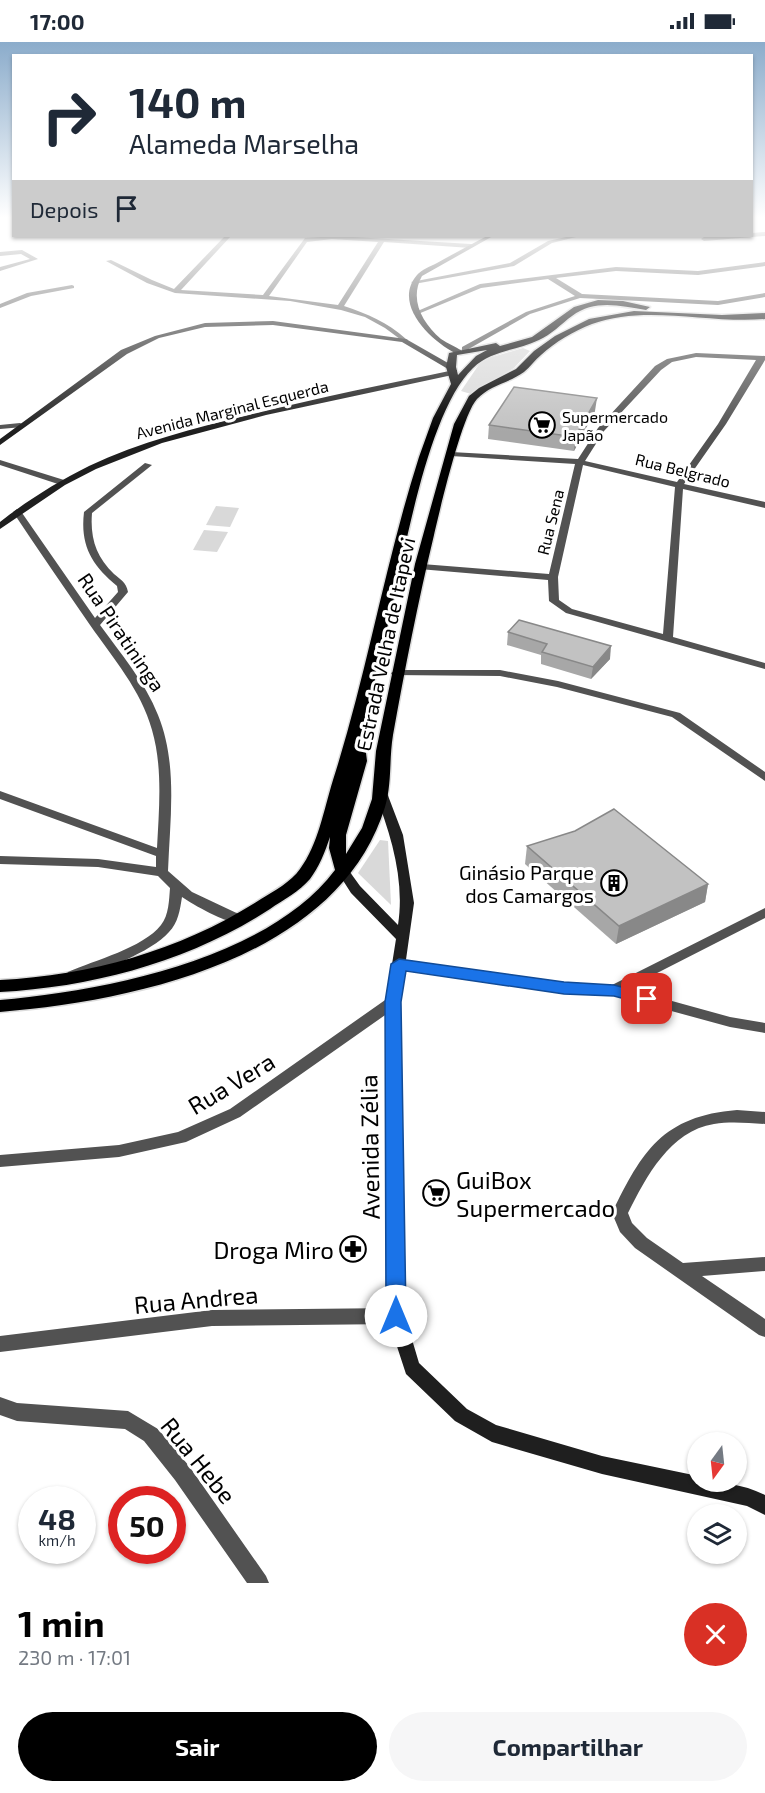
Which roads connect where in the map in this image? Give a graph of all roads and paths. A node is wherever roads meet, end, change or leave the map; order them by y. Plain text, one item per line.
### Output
1 (66, 288) edge
2 (168, 288) edge
3 (179, 288) edge
4 (271, 288) edge
5 (352, 288) edge
6 (413, 288) edge
7 (476, 288) edge
8 (567, 288) edge
9 (176, 291) junction
10 (765, 295) edge
11 (580, 296) junction
12 (264, 298) junction
13 (0, 306) edge
14 (340, 308) junction
15 (765, 311) edge
16 (417, 313) junction
17 (572, 313) junction
18 (765, 316) edge
19 (591, 321) junction
20 (432, 333) junction
21 (404, 340) junction
22 (520, 344) junction
23 (461, 350) junction
24 (763, 358) edge
25 (453, 370) junction
26 (456, 386) junction
27 (20, 426) junction
28 (0, 427) edge
29 (0, 443) edge
30 (451, 454) junction
31 (0, 462) edge
32 (580, 462) junction
33 (148, 465) dead end
34 (61, 482) junction
35 (679, 485) junction
36 (765, 505) edge
37 (17, 512) junction
38 (0, 526) edge
39 (422, 567) junction
40 (553, 577) junction
41 (96, 625) junction
42 (668, 639) junction
43 (765, 666) edge
44 (396, 673) junction
45 (353, 745) junction
46 (765, 777) edge
47 (381, 793) junction
48 (0, 795) edge
49 (162, 855) junction
50 (0, 860) edge
51 (343, 871) junction
52 (162, 872) junction
53 (176, 888) junction
54 (765, 912) edge
55 (240, 920) junction
56 (402, 938) junction
57 (399, 964) junction
58 (60, 980) junction
59 (0, 986) edge
60 (614, 990) junction
61 (393, 1002) junction
62 (0, 1006) edge
63 (765, 1028) edge
64 (765, 1118) edge
65 (0, 1161) edge
66 (765, 1264) edge
67 (682, 1270) junction
68 (396, 1316) junction
69 (765, 1329) edge
70 (0, 1344) edge
71 (0, 1406) edge
72 (765, 1505) edge
73 (259, 1583) edge

1 - 13 street
2 - 9 street
3 - 9 street
4 - 12 street
5 - 14 street
6 - 16 main road
7 - 16 street
8 - 11 street
9 - 12 street
10 - 11 street
11 - 23 street
12 - 14 street
14 - 21 street
15 - 17 main road, Estrada Velha de Itapevi
16 - 20 main road
17 - 19 main road
17 - 22 main road, Estrada Velha de Itapevi
18 - 19 main road, Estrada Velha de Itapevi
19 - 30 main road, Estrada Velha de Itapevi
20 - 21 main road
20 - 23 main road
21 - 25 main road
21 - 27 main road
22 - 23 main road
22 - 26 main road, Estrada Velha de Itapevi
23 - 25 main road
24 - 32 street, Rua Sena
24 - 35 street
25 - 26 main road
25 - 34 main road, Avenida Marginal Esquerda
26 - 45 main road, Estrada Velha de Itapevi
27 - 28 street
27 - 29 main road
30 - 32 street, Rua Belgrado
30 - 39 main road, Estrada Velha de Itapevi
31 - 34 street
32 - 35 street, Rua Belgrado
32 - 40 street, Rua Sena
33 - 41 street
34 - 37 main road, Avenida Marginal Esquerda
35 - 36 street, Rua Belgrado
35 - 42 street
37 - 38 main road, Avenida Marginal Esquerda
37 - 41 street, Rua Piratininga
39 - 40 street
39 - 44 main road, Estrada Velha de Itapevi
40 - 42 street, Rua Sena
41 - 49 street, Rua Piratininga
42 - 43 street, Rua Sena
44 - 46 street
44 - 47 main road, Estrada Velha de Itapevi
45 - 51 main road
45 - 55 main road, Estrada Velha de Itapevi
47 - 51 main road, Estrada Velha de Itapevi
47 - 56 main road, Avenida Zélia
48 - 49 street
49 - 52 street, Rua Piratininga
50 - 52 street
51 - 56 main road
51 - 62 main road, Estrada Velha de Itapevi
52 - 53 street
53 - 55 street
53 - 58 street
54 - 60 street
55 - 58 main road, Estrada Velha de Itapevi
56 - 57 main road, Avenida Zélia
57 - 60 street
57 - 61 main road, Avenida Zélia
58 - 59 main road, Estrada Velha de Itapevi
60 - 63 street
61 - 65 street, Rua Vera
61 - 68 main road, Avenida Zélia
64 - 67 street
66 - 67 street
67 - 69 street
68 - 70 street, Rua Andrea
68 - 72 main road, Avenida Zélia
71 - 73 street, Rua Hebe

